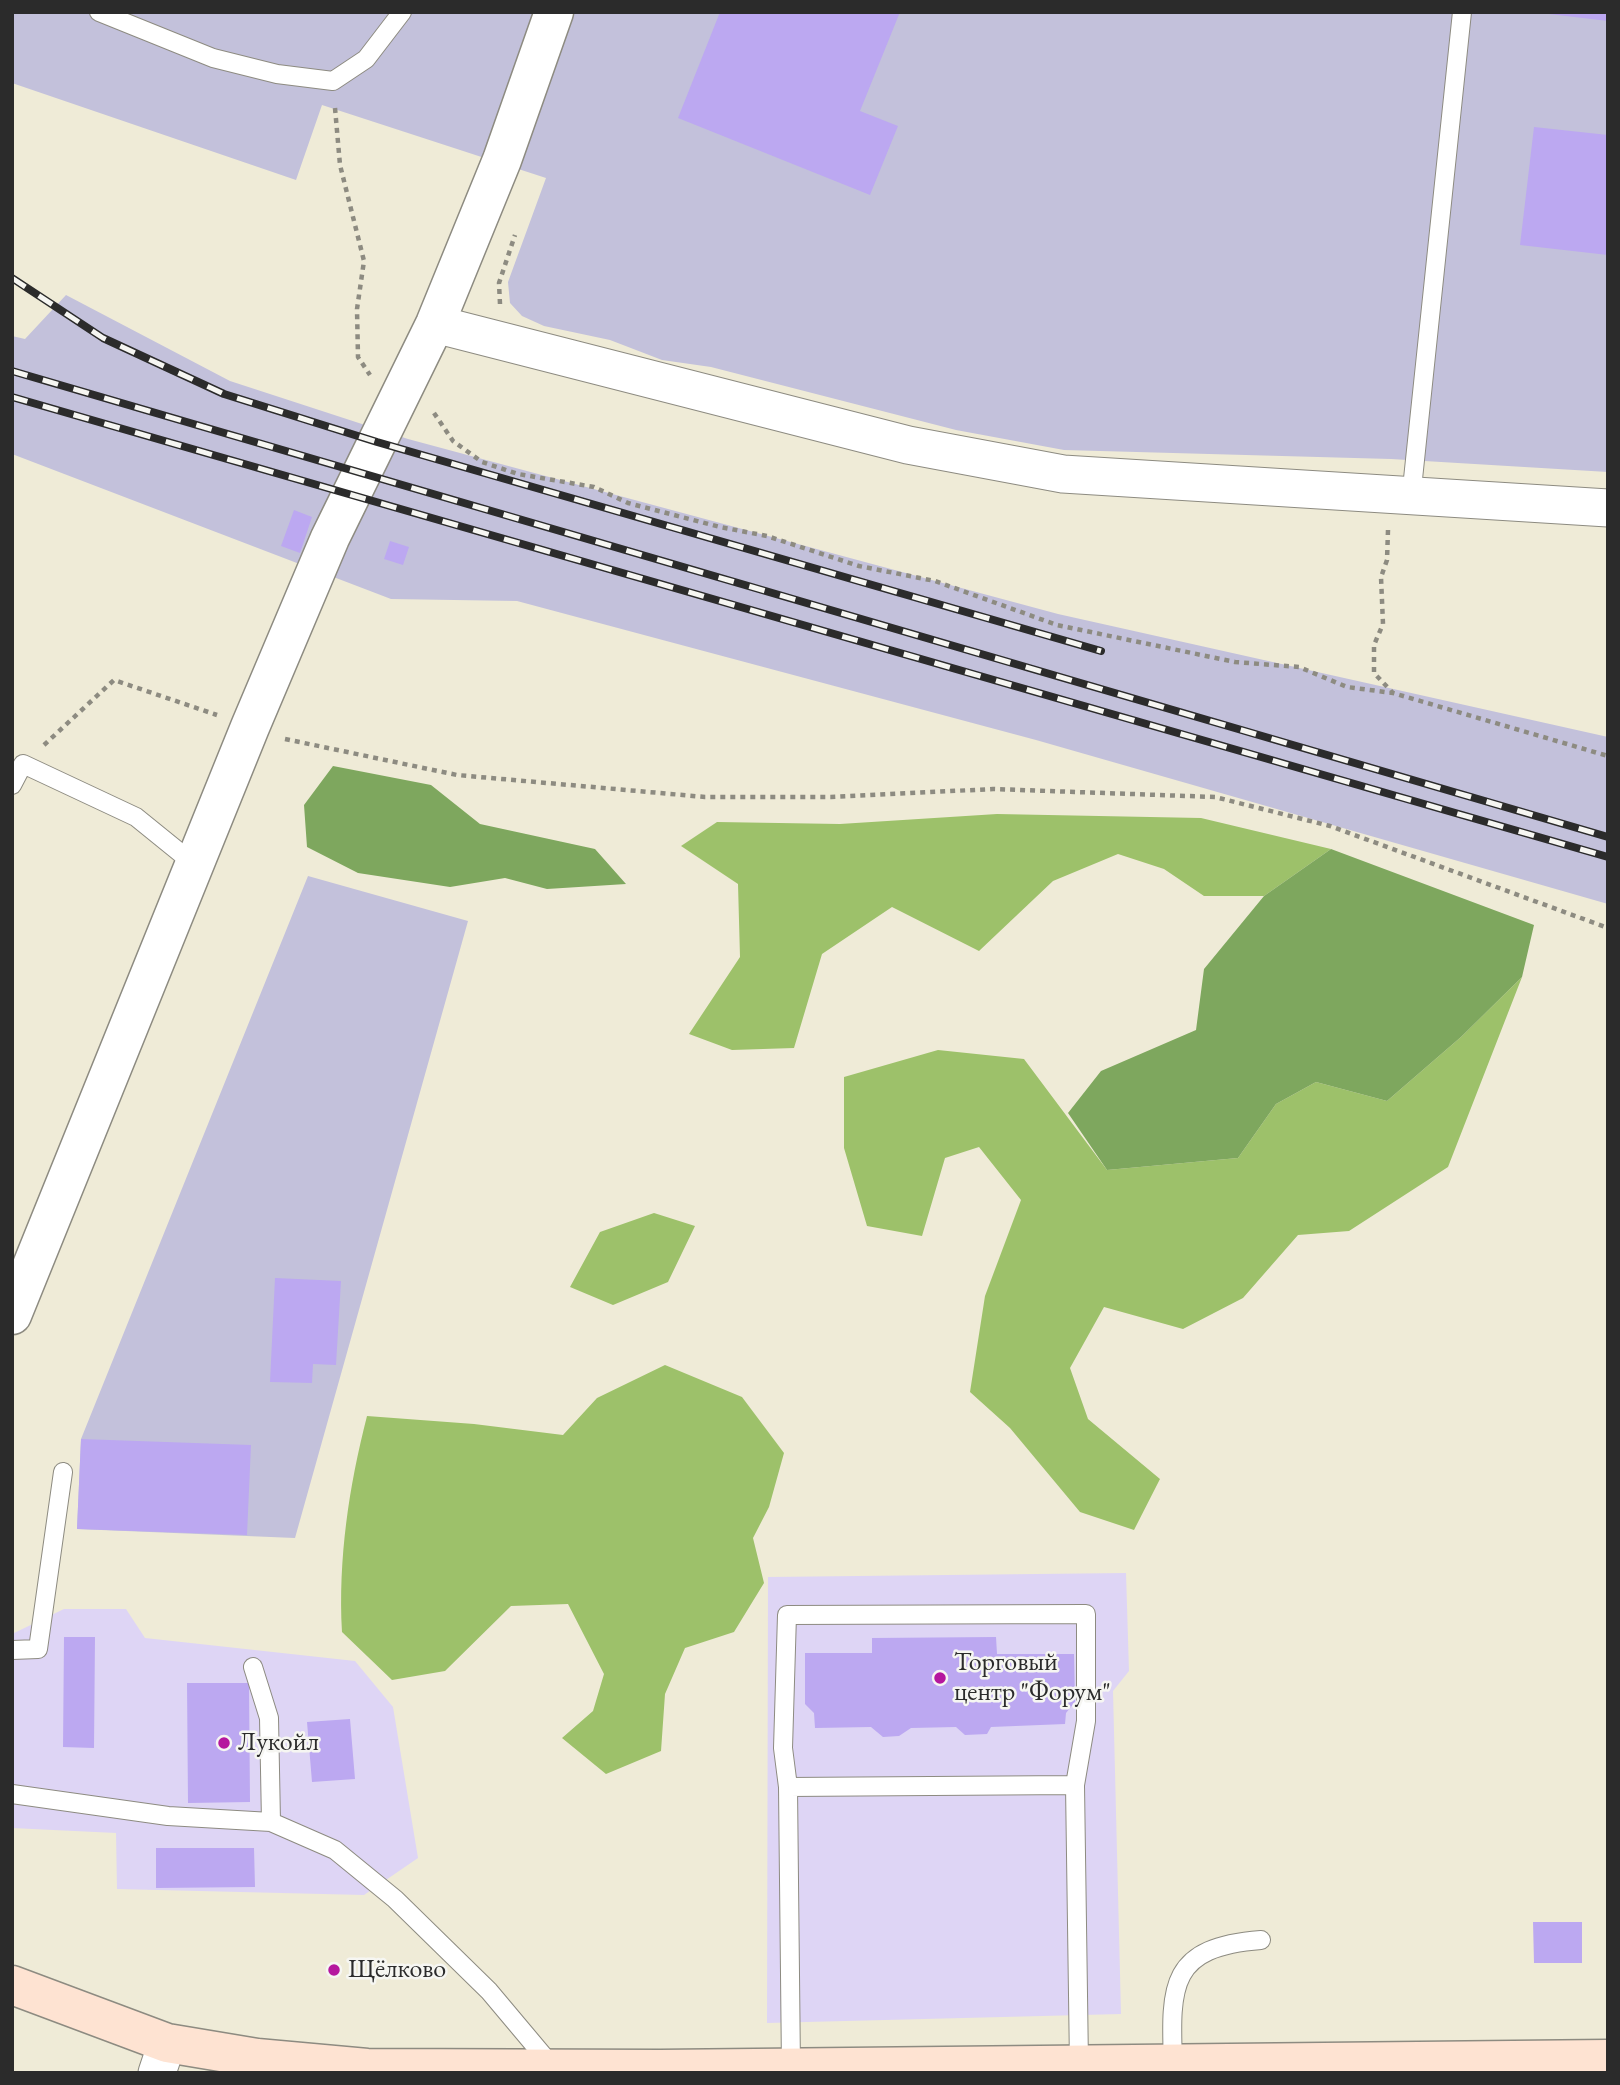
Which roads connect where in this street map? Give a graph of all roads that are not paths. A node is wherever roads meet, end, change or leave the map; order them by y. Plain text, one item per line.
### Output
1 (99, 12) edge
2 (402, 12) edge
3 (554, 12) edge
4 (1462, 12) edge
5 (435, 324) junction
6 (1608, 508) edge
7 (1399, 510) junction
8 (12, 785) edge
9 (194, 864) junction
10 (12, 1315) edge
11 (64, 1472) dead end
12 (12, 1650) edge
13 (253, 1667) dead end
14 (1075, 1785) junction
15 (788, 1787) junction
16 (12, 1794) edge
17 (271, 1822) junction
18 (1261, 1940) dead end
19 (12, 1985) edge
20 (162, 2058) edge
21 (1608, 2059) edge
22 (1079, 2064) junction
23 (1172, 2064) junction
24 (790, 2067) junction
25 (555, 2069) junction

1 - 2 lane
3 - 5 street
4 - 7 lane
5 - 7 street
5 - 9 street
6 - 7 street
8 - 9 lane
9 - 10 street
11 - 12 lane
13 - 17 lane
14 - 15 lane
14 - 15 lane
14 - 22 lane
15 - 24 lane
16 - 17 lane
17 - 25 lane
18 - 23 lane
19 - 20 main road
20 - 25 main road
21 - 23 main road
22 - 23 main road
22 - 24 main road
24 - 25 main road

